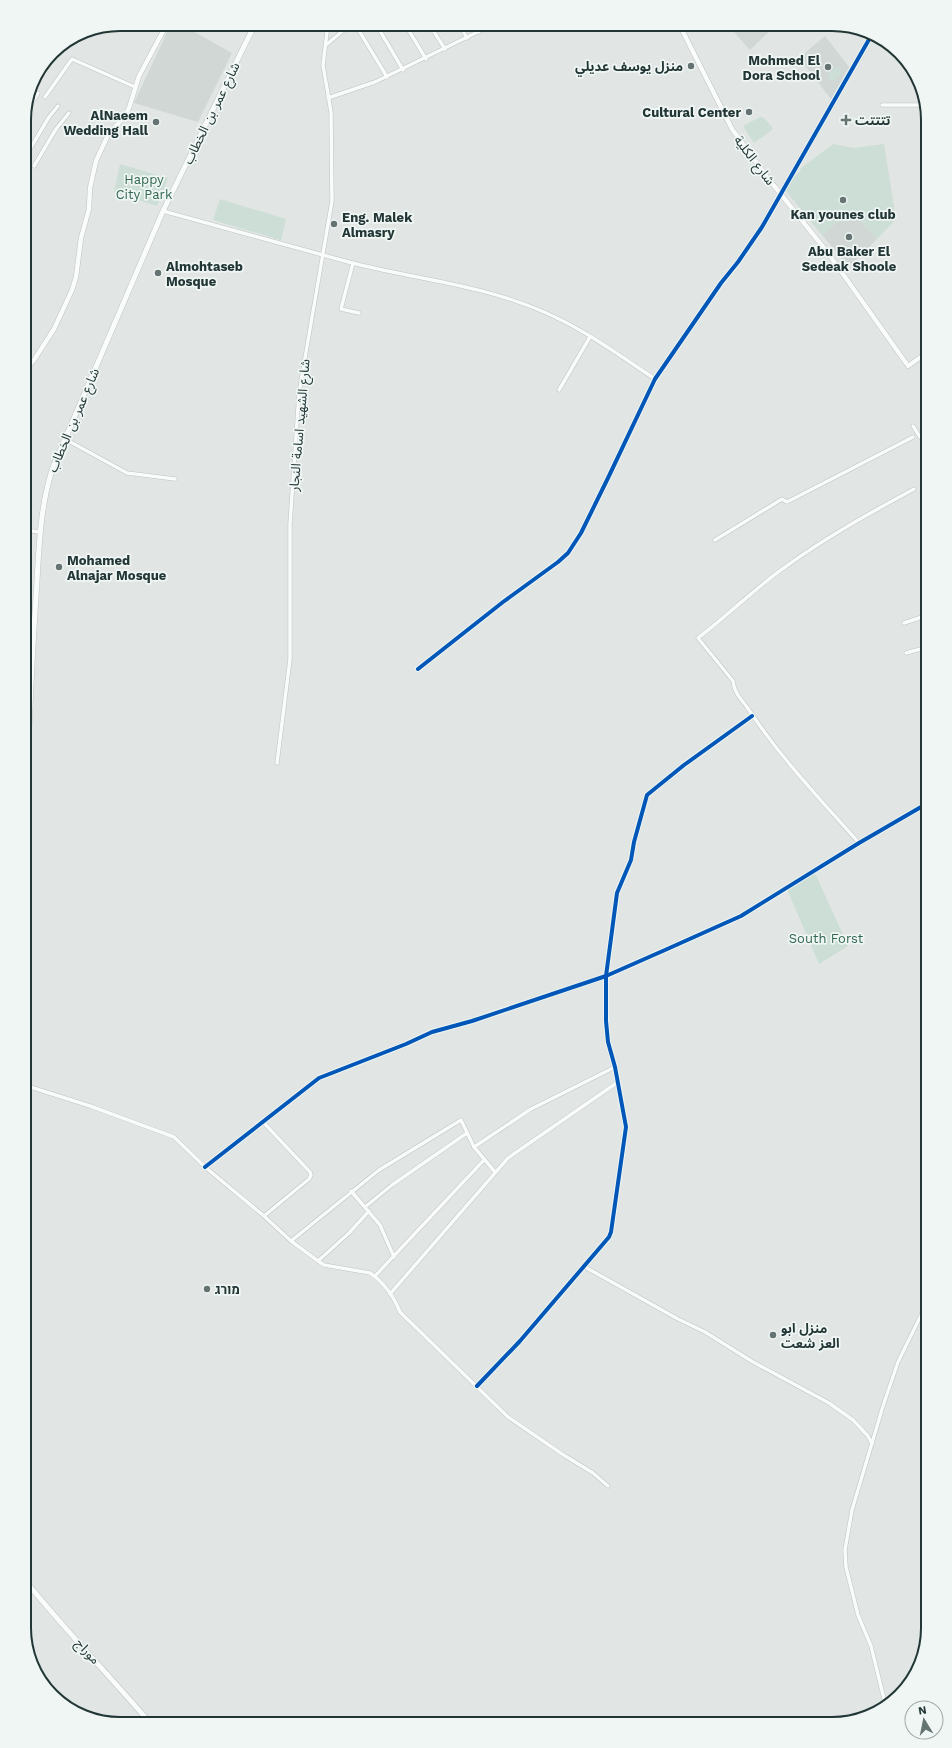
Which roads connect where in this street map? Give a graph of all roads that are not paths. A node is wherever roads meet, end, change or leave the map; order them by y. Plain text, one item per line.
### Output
1 (163, 31) edge
2 (252, 31) edge
3 (327, 31) edge
4 (343, 31) edge
5 (359, 31) edge
6 (380, 31) edge
7 (409, 31) edge
8 (433, 31) edge
9 (463, 31) edge
10 (683, 31) edge
11 (479, 32) edge
12 (467, 38) junction
13 (870, 40) edge
14 (326, 45) junction
15 (444, 49) junction
16 (426, 58) junction
17 (403, 70) junction
18 (387, 77) junction
19 (135, 87) junction
20 (38, 93) dead end
21 (45, 97) dead end
22 (328, 98) junction
23 (33, 100) edge
24 (882, 105) dead end
25 (58, 106) dead end
26 (920, 106) edge
27 (69, 114) dead end
28 (31, 147) edge
29 (34, 166) dead end
30 (781, 194) junction
31 (163, 211) junction
32 (324, 255) junction
33 (353, 263) junction
34 (359, 313) dead end
35 (590, 337) junction
36 (921, 356) edge
37 (31, 364) edge
38 (656, 379) junction
39 (559, 390) dead end
40 (912, 426) dead end
41 (913, 437) dead end
42 (921, 438) edge
43 (65, 439) junction
44 (175, 479) dead end
45 (914, 489) dead end
46 (31, 531) edge
47 (40, 532) junction
48 (715, 540) dead end
49 (921, 618) edge
50 (904, 623) dead end
51 (921, 649) edge
52 (906, 653) dead end
53 (418, 669) dead end
54 (31, 676) edge
55 (752, 716) junction
56 (277, 764) dead end
57 (921, 807) dead end
58 (859, 842) junction
59 (606, 976) junction
60 (615, 1067) junction
61 (618, 1082) junction
62 (31, 1088) edge
63 (263, 1122) junction
64 (467, 1133) junction
65 (474, 1147) junction
66 (484, 1160) junction
67 (205, 1168) junction
68 (495, 1172) junction
69 (351, 1191) junction
70 (365, 1207) junction
71 (369, 1211) junction
72 (264, 1216) junction
73 (291, 1241) junction
74 (394, 1257) junction
75 (318, 1261) junction
76 (585, 1267) junction
77 (375, 1276) junction
78 (390, 1294) junction
79 (921, 1315) edge
80 (477, 1386) junction
81 (872, 1444) junction
82 (608, 1486) dead end
83 (31, 1588) edge
84 (884, 1700) edge
85 (145, 1717) edge

1 - 19 street
2 - 31 main road, شارع عمر بن الخطاب
3 - 14 street, شارع الشهيد اسامة النجار
4 - 14 street
5 - 18 street
6 - 17 street
7 - 16 street
8 - 15 street
9 - 12 street
10 - 30 street, شارع الكلية
11 - 12 street
12 - 15 street
13 - 30 street
14 - 22 street, شارع الشهيد اسامة النجار
15 - 16 street
16 - 17 street
17 - 18 street
18 - 22 street
19 - 21 street
19 - 37 street
20 - 23 street
22 - 32 street, شارع الشهيد اسامة النجار
24 - 26 street
25 - 28 street
27 - 29 street
30 - 36 street, شارع الكلية
30 - 38 street
31 - 32 street
31 - 43 main road, شارع عمر بن الخطاب
32 - 33 street
32 - 56 street, شارع الشهيد اسامة النجار
33 - 34 street
33 - 35 street
35 - 38 street
35 - 39 street
38 - 53 street
40 - 42 street
41 - 48 street
43 - 44 street
43 - 47 main road, شارع عمر بن الخطاب
45 - 55 street
46 - 47 street
47 - 54 main road, شارع عمر بن الخطاب
49 - 50 street
51 - 52 street
55 - 58 street
55 - 59 street
57 - 58 street
58 - 59 street
59 - 60 street
59 - 63 street
60 - 61 street
60 - 65 street
61 - 68 street
61 - 76 street
62 - 67 street
63 - 67 street
63 - 72 street
64 - 65 street
64 - 69 street
64 - 70 street
65 - 66 street
66 - 68 street
66 - 74 street
67 - 72 street
68 - 78 street
69 - 70 street
69 - 73 street
70 - 71 street
71 - 74 street
71 - 75 street
72 - 73 street
73 - 75 street
74 - 77 street
75 - 77 street
76 - 80 street
76 - 81 street
77 - 78 street
78 - 80 street
79 - 81 street
80 - 82 street
81 - 84 street
83 - 85 main road, موراج

